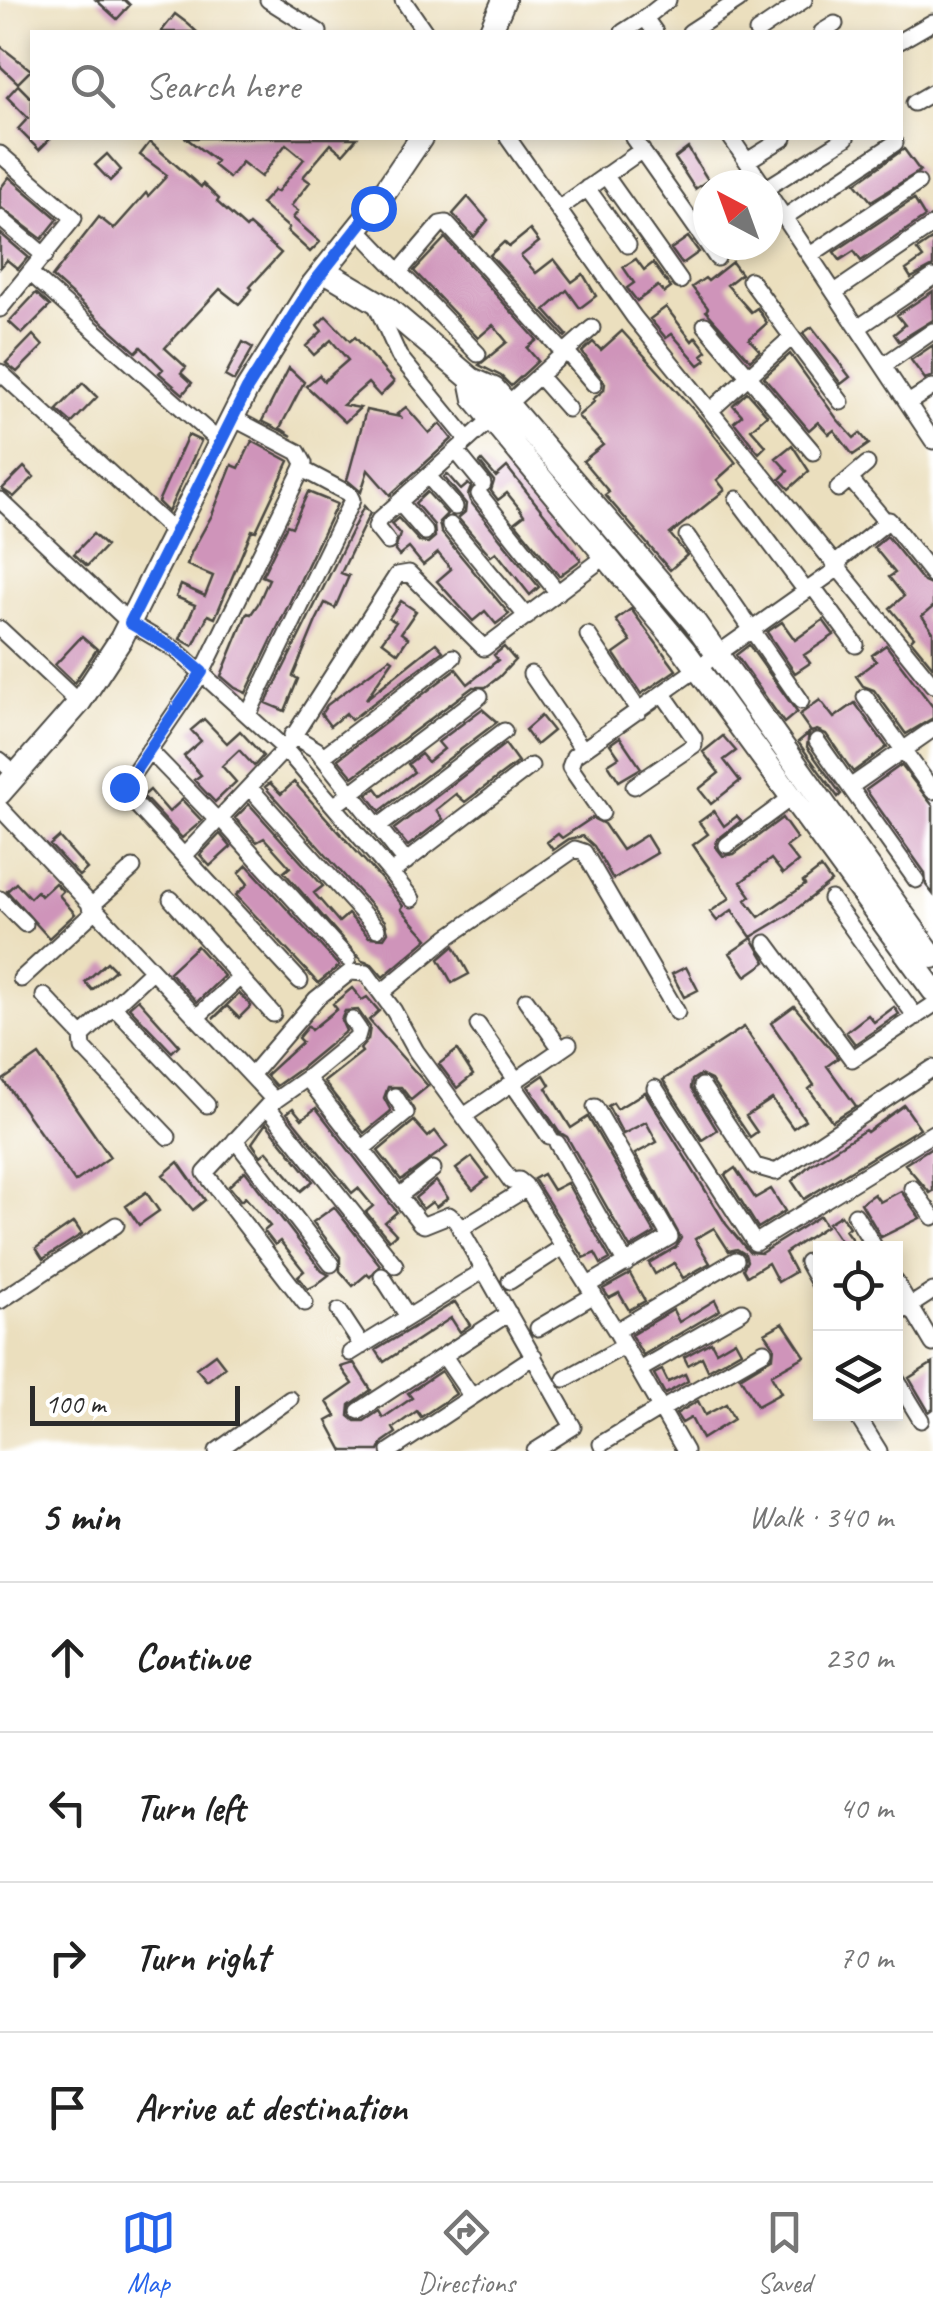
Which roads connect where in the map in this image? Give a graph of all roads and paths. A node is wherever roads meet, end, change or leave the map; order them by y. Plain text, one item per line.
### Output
1 (268, 0) edge
2 (403, 0) edge
3 (487, 0) edge
4 (504, 0) edge
5 (668, 0) edge
6 (739, 0) edge
7 (804, 0) edge
8 (645, 18) junction
9 (933, 22) edge
10 (316, 30) edge
11 (425, 30) edge
12 (475, 30) edge
13 (491, 30) edge
14 (626, 30) edge
15 (654, 30) edge
16 (693, 30) edge
17 (760, 30) edge
18 (903, 39) edge
19 (933, 92) edge
20 (914, 103) dead end
21 (420, 140) edge
22 (509, 140) edge
23 (732, 140) edge
24 (781, 140) edge
25 (843, 140) edge
26 (895, 142) dead end
27 (637, 144) edge
28 (0, 154) edge
29 (747, 161) junction
30 (753, 170) edge
31 (604, 175) junction
32 (783, 177) edge
33 (918, 182) dead end
34 (587, 188) junction
35 (558, 209) junction
36 (784, 217) joint
37 (0, 218) edge
38 (693, 223) edge
39 (933, 226) edge
40 (358, 228) junction
41 (628, 245) dead end
42 (810, 255) junction
43 (45, 256) junction
44 (325, 271) junction
45 (399, 272) junction
46 (30, 273) junction
47 (933, 277) edge
48 (0, 280) edge
49 (680, 280) dead end
50 (750, 280) dead end
51 (15, 292) junction
52 (835, 292) junction
53 (374, 300) junction
54 (0, 310) edge
55 (705, 325) dead end
56 (858, 327) junction
57 (592, 328) dead end
58 (933, 331) edge
59 (792, 337) junction
60 (565, 352) junction
61 (478, 354) dead end
62 (884, 365) junction
63 (0, 372) edge
64 (539, 376) junction
65 (749, 376) junction
66 (594, 384) dead end
67 (933, 386) edge
68 (842, 402) dead end
69 (908, 403) junction
70 (568, 409) dead end
71 (710, 410) junction
72 (500, 412) junction
73 (233, 418) junction
74 (933, 441) edge
75 (221, 443) junction
76 (462, 445) junction
77 (813, 452) dead end
78 (867, 464) dead end
79 (302, 470) junction
80 (428, 476) junction
81 (737, 499) dead end
82 (0, 500) edge
83 (399, 502) junction
84 (455, 507) dead end
85 (886, 522) junction
86 (450, 525) dead end
87 (426, 532) dead end
88 (176, 534) junction
89 (687, 536) dead end
90 (388, 542) dead end
91 (606, 556) junction
92 (838, 565) junction
93 (933, 575) edge
94 (810, 589) junction
95 (558, 592) junction
96 (527, 617) junction
97 (130, 623) junction
98 (0, 629) edge
99 (752, 631) junction
100 (588, 636) dead end
101 (856, 645) dead end
102 (718, 655) junction
103 (453, 657) dead end
104 (698, 669) junction
105 (202, 672) junction
106 (531, 674) dead end
107 (933, 685) edge
108 (663, 694) junction
109 (480, 696) dead end
110 (865, 696) dead end
111 (802, 702) dead end
112 (79, 703) junction
113 (639, 711) junction
114 (248, 715) junction
115 (933, 728) edge
116 (504, 731) dead end
117 (817, 741) dead end
118 (288, 742) junction
119 (149, 750) junction
120 (582, 750) junction
121 (904, 750) junction
122 (322, 757) junction
123 (531, 766) dead end
124 (8, 768) edge
125 (634, 786) dead end
126 (250, 787) junction
127 (850, 788) junction
128 (933, 790) edge
129 (352, 793) junction
130 (0, 794) edge
131 (792, 796) junction
132 (335, 805) junction
133 (0, 808) edge
134 (602, 813) dead end
135 (219, 819) junction
136 (378, 827) junction
137 (727, 846) dead end
138 (184, 856) junction
139 (406, 862) junction
140 (133, 868) dead end
141 (391, 873) junction
142 (916, 880) dead end
143 (412, 898) dead end
144 (830, 898) dead end
145 (0, 899) edge
146 (171, 899) dead end
147 (93, 909) junction
148 (25, 924) dead end
149 (378, 929) dead end
150 (766, 943) dead end
151 (933, 957) edge
152 (348, 959) dead end
153 (151, 971) junction
154 (240, 977) junction
155 (22, 979) dead end
156 (300, 981) dead end
157 (933, 990) edge
158 (381, 993) junction
159 (44, 996) dead end
160 (526, 1000) dead end
161 (933, 1005) edge
162 (113, 1006) junction
163 (676, 1012) dead end
164 (272, 1014) dead end
165 (916, 1016) junction
166 (196, 1017) junction
167 (352, 1020) dead end
168 (478, 1024) dead end
169 (82, 1036) junction
170 (933, 1068) edge
171 (252, 1074) junction
172 (307, 1078) junction
173 (514, 1082) junction
174 (702, 1086) dead end
175 (654, 1088) dead end
176 (395, 1096) dead end
177 (207, 1104) dead end
178 (271, 1104) junction
179 (595, 1107) dead end
180 (464, 1116) junction
181 (933, 1133) edge
182 (168, 1137) dead end
183 (235, 1140) junction
184 (362, 1149) junction
185 (433, 1169) dead end
186 (527, 1188) junction
187 (912, 1188) dead end
188 (399, 1196) junction
189 (855, 1215) dead end
190 (933, 1218) edge
191 (116, 1225) dead end
192 (460, 1229) junction
193 (871, 1241) edge
194 (564, 1246) junction
195 (736, 1260) dead end
196 (807, 1262) dead end
197 (331, 1264) dead end
198 (626, 1264) junction
199 (483, 1270) junction
200 (813, 1273) edge
201 (510, 1280) dead end
202 (591, 1290) junction
203 (933, 1291) edge
204 (0, 1301) edge
205 (305, 1303) dead end
206 (903, 1310) edge
207 (339, 1311) dead end
208 (742, 1311) dead end
209 (509, 1313) junction
210 (407, 1315) junction
211 (538, 1328) dead end
212 (616, 1331) junction
213 (933, 1344) edge
214 (624, 1346) junction
215 (764, 1351) dead end
216 (444, 1356) junction
217 (534, 1356) junction
218 (639, 1370) junction
219 (565, 1379) dead end
220 (903, 1390) edge
221 (472, 1397) junction
222 (290, 1399) dead end
223 (660, 1409) junction
224 (359, 1411) dead end
225 (922, 1420) dead end
226 (860, 1421) edge
227 (601, 1444) dead end
228 (217, 1451) edge
229 (390, 1451) edge
230 (535, 1451) edge
231 (685, 1451) edge
232 (879, 1451) edge

1 - 10 street
2 - 11 street
3 - 12 street
4 - 13 street
5 - 8 street
6 - 16 street
7 - 17 street
8 - 14 street
8 - 15 street
9 - 18 street
19 - 20 street
21 - 40 street
22 - 35 street
23 - 29 street
24 - 29 street
25 - 32 street
26 - 36 street
27 - 31 street
27 - 38 street
28 - 43 street
29 - 30 street
31 - 34 street
31 - 49 street
33 - 42 street
34 - 35 street
34 - 41 street
35 - 71 street
36 - 42 street
37 - 43 street
39 - 52 street
40 - 44 street
40 - 45 street
42 - 52 street
43 - 46 street
44 - 53 street
44 - 73 street
45 - 60 street
45 - 61 street
46 - 51 street
46 - 75 street
47 - 56 street
48 - 51 street
50 - 59 street
51 - 54 street
52 - 56 street
53 - 72 street
53 - 76 street
55 - 65 street
56 - 62 street
57 - 60 street
58 - 62 street
59 - 65 street
59 - 68 street
60 - 64 street
60 - 66 street
62 - 69 street
63 - 88 street
64 - 70 street
64 - 72 street
65 - 71 street
65 - 77 street
67 - 69 street
69 - 74 street
71 - 92 street
72 - 76 street
72 - 91 street
72 - 102 street
73 - 75 street
73 - 79 street
75 - 88 street
76 - 80 street
76 - 95 street
78 - 85 street
79 - 105 street
79 - 114 street
80 - 83 street
80 - 84 street
81 - 94 street
82 - 97 street
83 - 87 street
83 - 90 street
85 - 92 street
85 - 93 street
86 - 96 street
88 - 97 street
89 - 99 street
91 - 95 street
91 - 104 street
92 - 94 street
92 - 107 street
94 - 99 street
94 - 101 street
95 - 96 street
96 - 118 street
97 - 105 street
97 - 112 street
98 - 112 street
99 - 102 street
99 - 111 street
100 - 113 street
102 - 104 street
102 - 151 street
103 - 122 street
104 - 108 street
104 - 131 street
105 - 114 street
105 - 119 street
106 - 120 street
108 - 113 street
108 - 125 street
109 - 129 street
110 - 121 street
112 - 124 street
113 - 120 street
114 - 118 street
115 - 121 street
116 - 136 street
117 - 127 street
118 - 122 street
118 - 126 street
118 - 132 street
119 - 135 street
119 - 138 street
120 - 134 street
121 - 127 street
121 - 128 street
122 - 129 street
123 - 139 street
124 - 130 street
126 - 135 street
126 - 149 street
127 - 142 street
129 - 132 street
129 - 136 street
131 - 137 street
131 - 157 street
132 - 141 street
133 - 147 street
135 - 138 street
135 - 152 street
136 - 139 street
138 - 156 street
139 - 141 street
140 - 147 street
141 - 143 street
144 - 165 street
145 - 148 street
146 - 154 street
147 - 153 street
147 - 155 street
150 - 165 street
153 - 162 street
153 - 166 street
154 - 164 street
154 - 166 street
158 - 163 street
158 - 171 street
158 - 180 street
159 - 169 street
160 - 173 street
161 - 165 street
162 - 169 street
162 - 177 street
166 - 171 street
167 - 172 street
168 - 173 street
169 - 182 street
170 - 174 street
171 - 178 street
172 - 178 street
172 - 184 street
173 - 180 street
173 - 198 street
175 - 181 street
176 - 184 street
178 - 183 street
178 - 210 street
179 - 198 street
180 - 186 street
183 - 197 street
183 - 205 street
184 - 188 street
185 - 188 street
186 - 192 street
186 - 194 street
187 - 190 street
188 - 192 street
189 - 193 street
191 - 204 street
192 - 199 street
194 - 201 street
194 - 202 street
195 - 212 street
196 - 200 street
198 - 202 street
199 - 209 street
199 - 210 street
202 - 211 street
202 - 212 street
203 - 206 street
206 - 213 street
207 - 210 street
208 - 218 street
209 - 216 street
209 - 217 street
212 - 214 street
214 - 218 street
214 - 219 street
215 - 223 street
216 - 221 street
216 - 224 street
217 - 221 street
217 - 230 street
218 - 223 street
220 - 225 street
221 - 229 street
222 - 228 street
223 - 227 street
223 - 231 street
226 - 232 street

